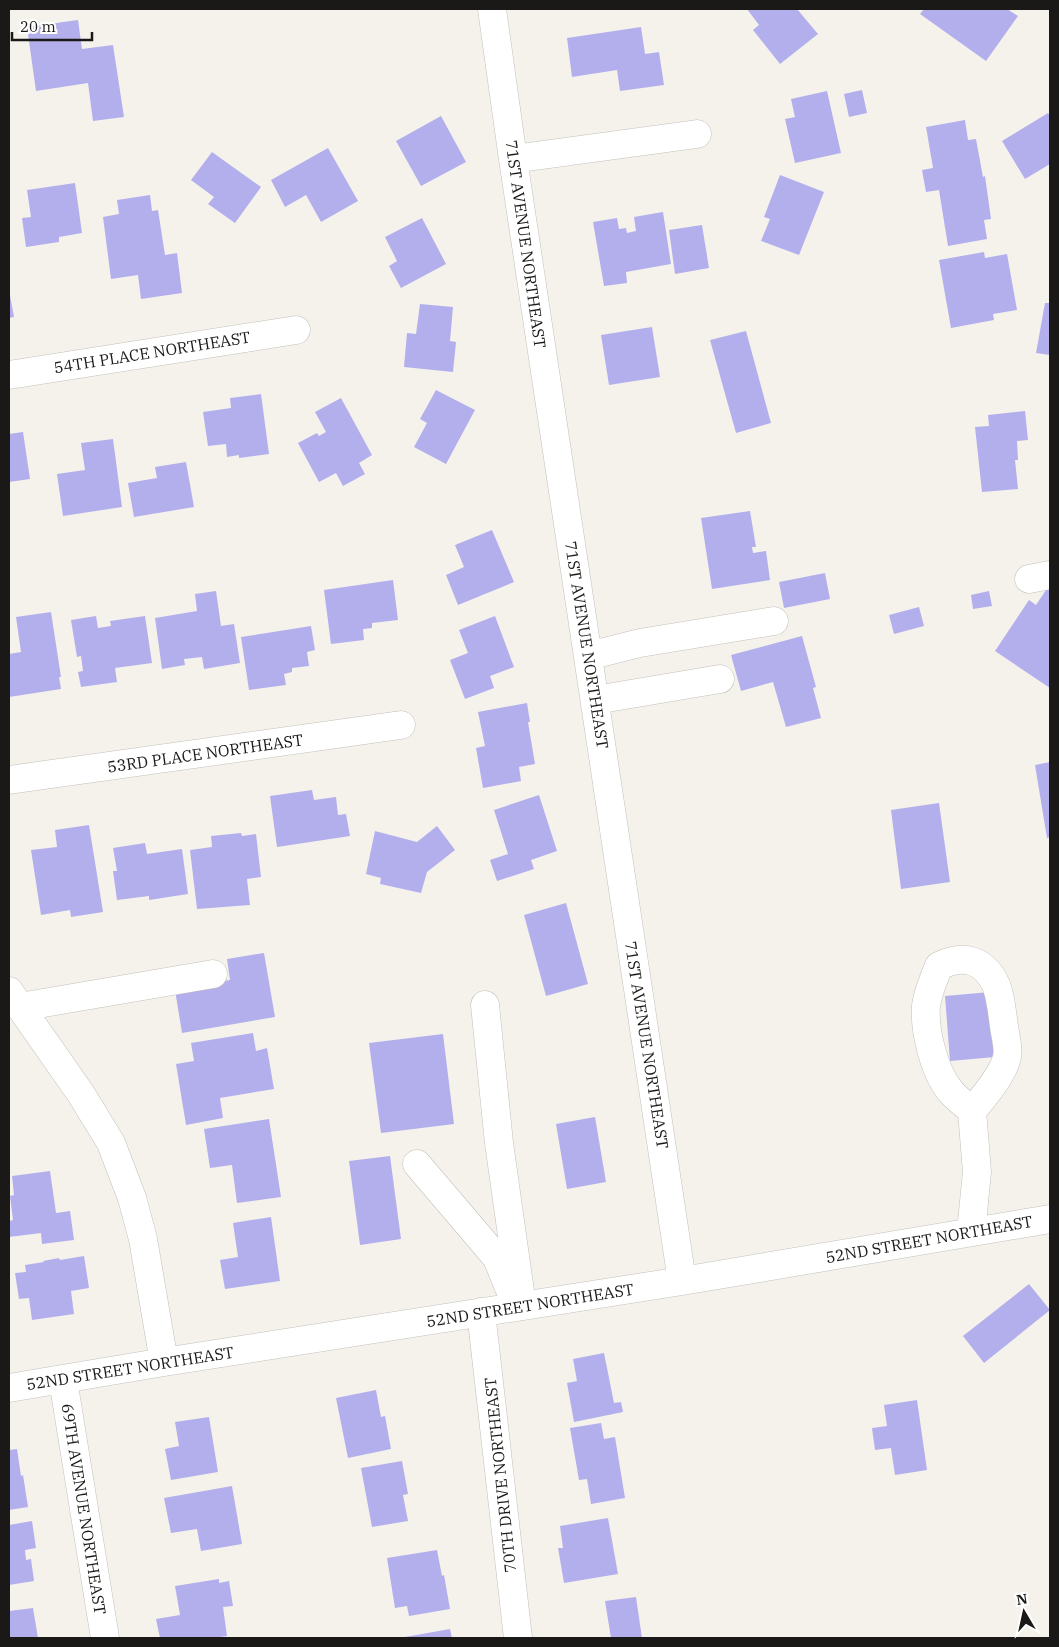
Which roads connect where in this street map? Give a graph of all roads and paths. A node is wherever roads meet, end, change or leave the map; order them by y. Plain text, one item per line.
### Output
1 (492, 9) edge
2 (697, 134) dead end
3 (513, 159) junction
4 (296, 330) dead end
5 (9, 375) edge
6 (774, 621) dead end
7 (588, 656) junction
8 (720, 679) dead end
9 (595, 700) junction
10 (401, 725) dead end
11 (9, 780) edge
12 (214, 974) dead end
13 (14, 999) edge
14 (484, 1005) dead end
15 (972, 1111) junction
16 (417, 1164) dead end
17 (1050, 1219) edge
18 (971, 1232) junction
19 (682, 1281) junction
20 (519, 1306) junction
21 (481, 1312) junction
22 (164, 1362) junction
23 (63, 1380) junction
24 (9, 1388) edge
25 (105, 1638) edge
26 (518, 1638) edge

1 - 3 street, 71ST AVENUE NORTHEAST
2 - 3 street
3 - 7 street, 71ST AVENUE NORTHEAST
4 - 5 street, 54TH PLACE NORTHEAST
6 - 7 street
7 - 9 street, 71ST AVENUE NORTHEAST
8 - 9 street
9 - 19 street, 71ST AVENUE NORTHEAST
10 - 11 street, 53RD PLACE NORTHEAST
12 - 13 street
13 - 22 street
14 - 20 street
15 - 15 street
15 - 18 street
16 - 20 street
17 - 18 street, 52ND STREET NORTHEAST
18 - 19 street, 52ND STREET NORTHEAST
19 - 20 street, 52ND STREET NORTHEAST
20 - 21 street, 52ND STREET NORTHEAST
21 - 22 street, 52ND STREET NORTHEAST
21 - 26 street, 70TH DRIVE NORTHEAST
22 - 23 street, 52ND STREET NORTHEAST
23 - 24 street, 52ND STREET NORTHEAST
23 - 25 street, 69TH AVENUE NORTHEAST

